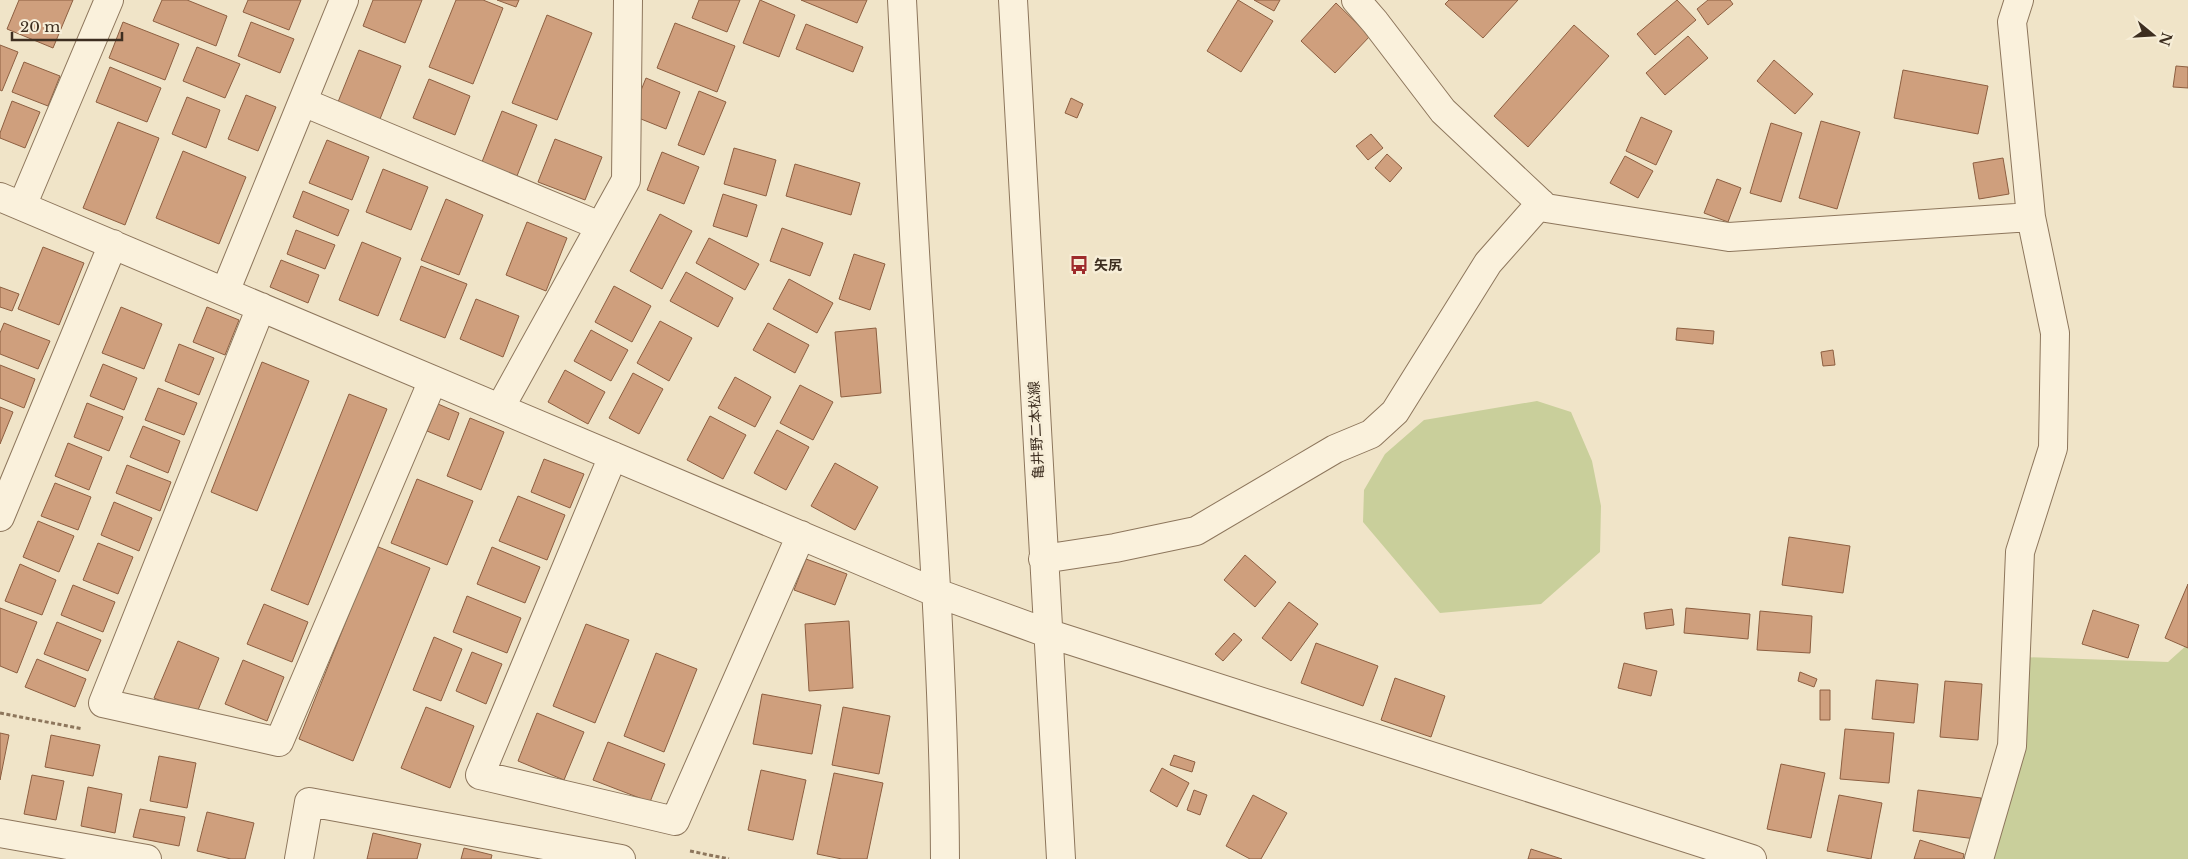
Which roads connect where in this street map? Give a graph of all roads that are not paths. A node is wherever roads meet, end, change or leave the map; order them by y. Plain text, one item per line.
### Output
1 (109, 0) edge
2 (344, 0) edge
3 (628, 0) edge
4 (902, 0) edge
5 (1013, 0) edge
6 (1356, 0) edge
7 (2019, 0) edge
8 (303, 102) junction
9 (11, 201) edge
10 (1541, 202) junction
11 (2031, 217) junction
12 (600, 226) junction
13 (113, 244) junction
14 (225, 292) junction
15 (261, 307) junction
16 (434, 380) junction
17 (500, 408) junction
18 (613, 456) junction
19 (0, 517) edge
20 (801, 535) junction
21 (1042, 560) junction
22 (937, 593) junction
23 (1047, 633) junction
24 (0, 833) edge
25 (147, 859) edge
26 (299, 859) edge
27 (621, 859) edge
28 (945, 859) edge
29 (1061, 859) edge
30 (1752, 859) edge
31 (1979, 859) edge

1 - 9 street
2 - 8 street
3 - 12 street
4 - 22 street
5 - 21 street, 亀井野二本松線
6 - 10 street
7 - 11 street
8 - 12 street
8 - 14 street
9 - 13 street
10 - 11 street
10 - 21 street
11 - 31 street
12 - 17 street
13 - 14 street
13 - 19 street
14 - 15 street
15 - 16 street
15 - 16 street
16 - 17 street
17 - 18 street
18 - 20 street
18 - 20 street
20 - 22 street
21 - 23 street, 亀井野二本松線
22 - 23 street
22 - 28 street
23 - 29 street, 亀井野二本松線
23 - 30 street
24 - 25 street
26 - 27 street

